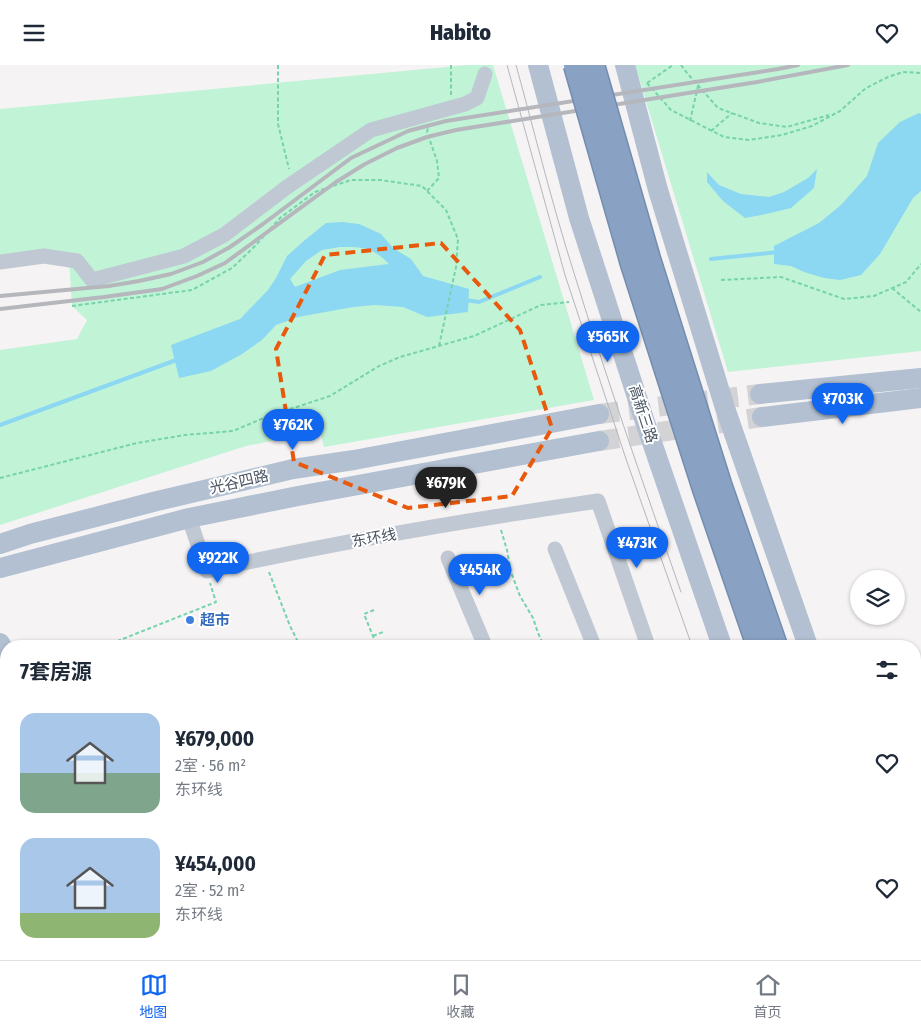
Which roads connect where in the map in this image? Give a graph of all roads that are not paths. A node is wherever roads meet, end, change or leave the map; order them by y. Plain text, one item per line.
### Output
1 (538, 65) edge
2 (575, 65) edge
3 (593, 65) edge
4 (625, 65) edge
5 (485, 74) dead end
6 (0, 262) edge
7 (921, 379) edge
8 (760, 394) tunnel mouth
9 (921, 398) edge
10 (599, 414) tunnel mouth
11 (762, 417) tunnel mouth
12 (599, 441) tunnel mouth
13 (189, 518) junction
14 (0, 544) edge
15 (555, 549) dead end
16 (448, 558) dead end
17 (0, 568) edge
18 (482, 640) edge
19 (592, 640) edge
20 (646, 640) edge
21 (720, 640) edge
22 (756, 640) edge
23 (774, 640) edge
24 (806, 640) edge

1 - 21 main road, 高新三路
2 - 22 highway, bridge
3 - 23 highway, bridge
4 - 24 main road
5 - 6 street
7 - 8 main road
9 - 11 main road
10 - 14 main road, 光谷四路
12 - 13 main road, 光谷四路
13 - 17 main road, 光谷四路
13 - 20 street, 东环线
15 - 19 street
16 - 18 street

